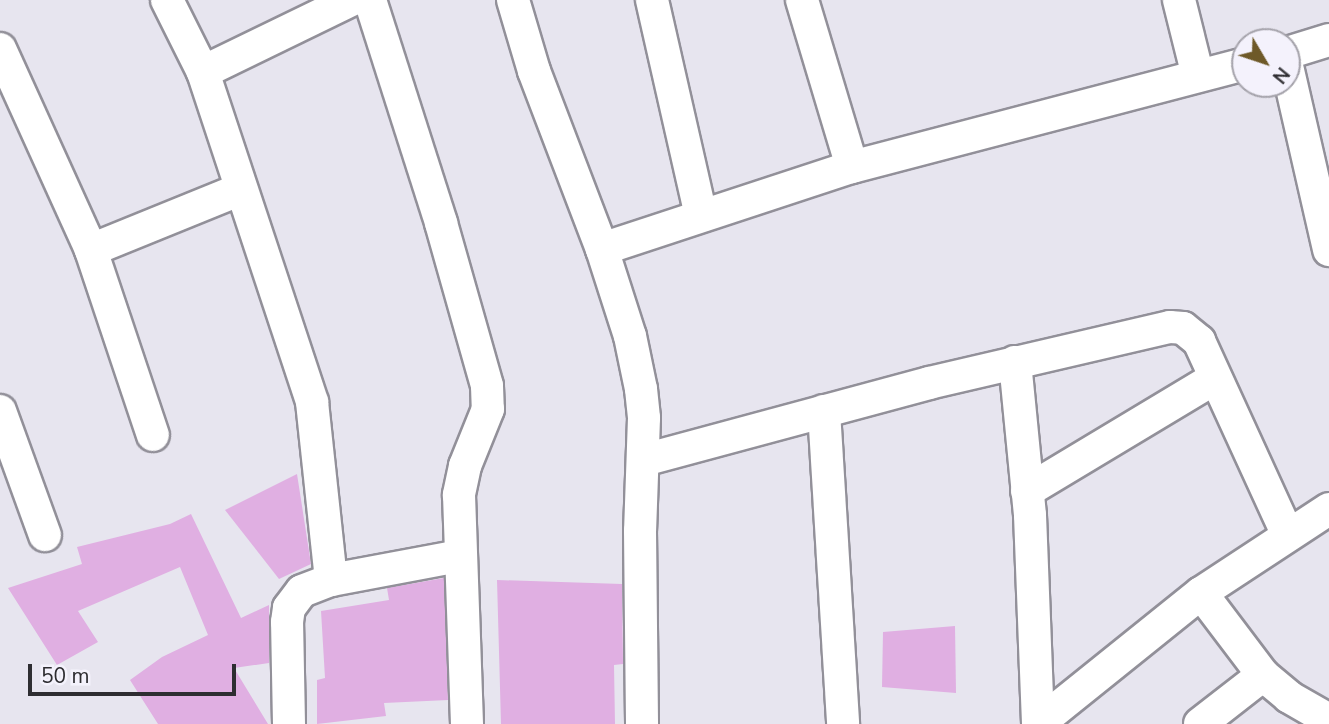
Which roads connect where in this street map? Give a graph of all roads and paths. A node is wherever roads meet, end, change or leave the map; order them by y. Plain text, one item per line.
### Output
1 (167, 0) edge
2 (351, 0) edge
3 (370, 0) edge
4 (513, 0) edge
5 (652, 0) edge
6 (802, 0) edge
7 (1179, 0) edge
8 (1329, 40) edge
9 (0, 49) edge
10 (1301, 49) edge
11 (1231, 68) edge
12 (203, 72) junction
13 (1198, 76) junction
14 (1294, 98) edge
15 (852, 167) junction
16 (241, 189) junction
17 (701, 216) junction
18 (602, 249) junction
19 (91, 250) junction
20 (1329, 250) edge
21 (1015, 362) junction
22 (1215, 378) junction
23 (0, 411) edge
24 (824, 411) junction
25 (153, 435) dead end
26 (644, 460) junction
27 (1027, 491) junction
28 (1329, 509) edge
29 (45, 535) dead end
30 (1288, 536) junction
31 (459, 556) junction
32 (331, 580) junction
33 (1201, 593) junction
34 (1263, 675) junction
35 (1329, 720) edge
36 (1049, 721) edge
37 (289, 724) edge
38 (467, 724) edge
39 (642, 724) edge
40 (843, 724) edge
41 (1200, 724) edge

1 - 12 street
2 - 12 street
3 - 31 street
4 - 18 street
5 - 17 street
6 - 15 street
7 - 13 street
8 - 10 street
9 - 19 street
11 - 13 street
12 - 16 street
13 - 15 street
14 - 20 street
15 - 17 street
16 - 19 street
16 - 32 street
17 - 18 street
18 - 26 street
19 - 25 street
21 - 22 street
21 - 24 street
21 - 27 street
22 - 27 street
22 - 30 street
23 - 29 street
24 - 26 street
24 - 40 street
26 - 39 street
27 - 36 street
28 - 30 street
30 - 33 street
31 - 32 street
31 - 38 street
32 - 37 street
33 - 34 street
33 - 36 street
34 - 35 street
34 - 41 street

